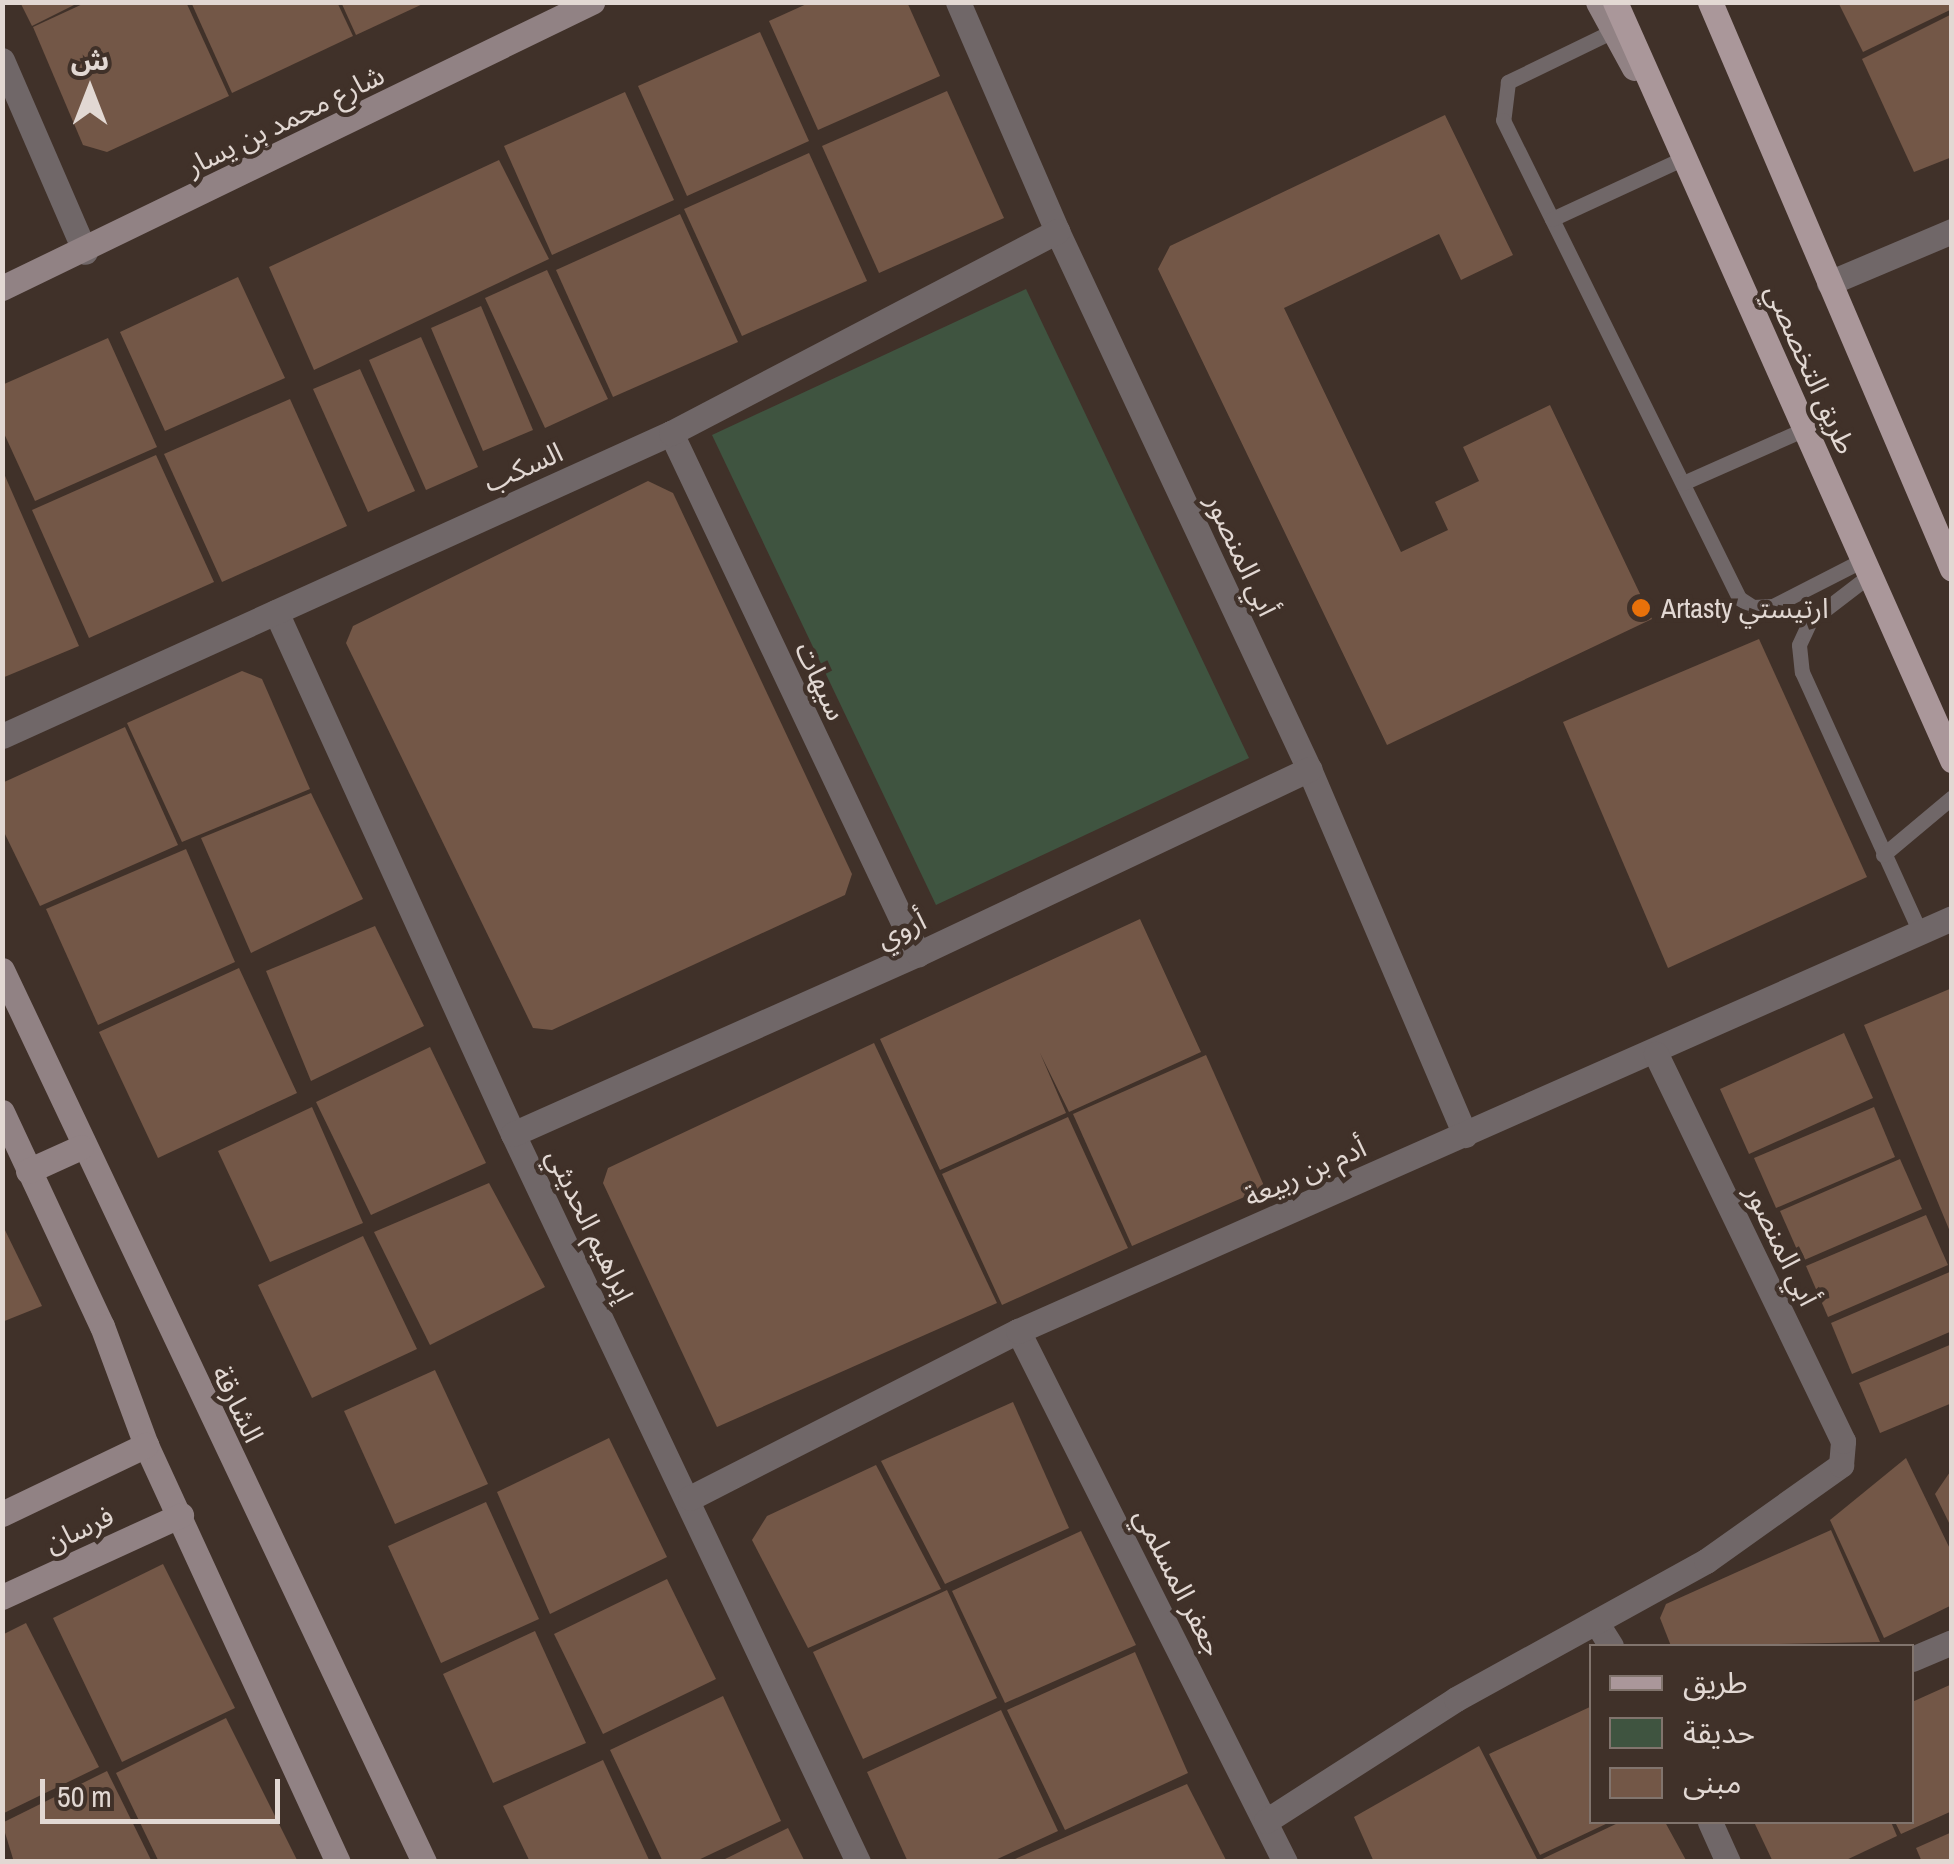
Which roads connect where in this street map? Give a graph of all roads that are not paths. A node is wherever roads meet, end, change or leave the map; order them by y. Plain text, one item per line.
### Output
1 (592, 2) edge
2 (958, 2) edge
3 (1598, 2) edge
4 (1615, 2) edge
5 (1710, 2) edge
6 (1613, 31) junction
7 (2, 60) edge
8 (1683, 156) junction
9 (1552, 219) junction
10 (1952, 230) edge
11 (1057, 231) junction
12 (85, 252) junction
13 (1829, 284) junction
14 (2, 288) edge
15 (1805, 430) junction
16 (670, 433) junction
17 (1683, 483) junction
18 (1866, 568) junction
19 (1952, 568) edge
20 (276, 612) junction
21 (2, 736) edge
22 (1952, 760) edge
23 (1309, 769) junction
24 (1952, 796) edge
25 (1883, 855) junction
26 (1952, 918) edge
27 (1920, 932) junction
28 (918, 954) junction
29 (2, 970) edge
30 (1656, 1054) junction
31 (2, 1112) edge
32 (513, 1134) junction
33 (1465, 1135) junction
34 (81, 1147) junction
35 (28, 1170) junction
36 (1018, 1331) junction
37 (146, 1445) junction
38 (690, 1498) junction
39 (2, 1514) edge
40 (180, 1515) junction
41 (2, 1596) edge
42 (1596, 1622) junction
43 (1952, 1642) edge
44 (1610, 1644) edge
45 (1914, 1658) edge
46 (1266, 1821) junction
47 (1711, 1824) edge
48 (338, 1862) edge
49 (424, 1862) edge
50 (858, 1862) edge
51 (1285, 1862) edge
52 (1728, 1862) edge

1 - 12 street, شارع محمد بن يسار
2 - 11 street, أبي المنصور
3 - 6 street
4 - 8 main road, طريق التخصصي
5 - 13 main road, طريق التخصصي
6 - 8 street
6 - 9 lane
7 - 12 street
8 - 9 lane
8 - 15 main road, طريق التخصصي
9 - 17 lane
10 - 13 street
11 - 16 street, السكب
11 - 23 street, أبي المنصور
12 - 14 street, شارع محمد بن يسار
13 - 19 main road, طريق التخصصي
15 - 17 lane
15 - 18 main road, طريق التخصصي
16 - 20 street, السكب
16 - 28 street, سيهات
17 - 18 lane
18 - 22 main road, طريق التخصصي
18 - 25 lane
20 - 21 street, السكب
20 - 32 street, إبراهيم الحديثي
23 - 28 street, أروي
23 - 33 street, أبي المنصور
24 - 25 lane
25 - 27 lane
26 - 27 street, أدم بن ربيعة
27 - 30 street, أدم بن ربيعة
28 - 32 street, أروي
29 - 34 street, الشارقة
30 - 33 street, أدم بن ربيعة
30 - 42 street, أبي المنصور
31 - 35 street
32 - 38 street, إبراهيم الحديثي
33 - 36 street, أدم بن ربيعة
34 - 35 street
34 - 49 street, الشارقة
35 - 37 street
36 - 38 street, أدم بن ربيعة
36 - 46 street, جعفر المسلمي
37 - 39 street, فرسان
37 - 40 street
38 - 50 street, إبراهيم الحديثي
40 - 41 street, فرسان
40 - 48 street
42 - 44 street
42 - 46 street
43 - 45 street
46 - 51 street, جعفر المسلمي
47 - 52 street

